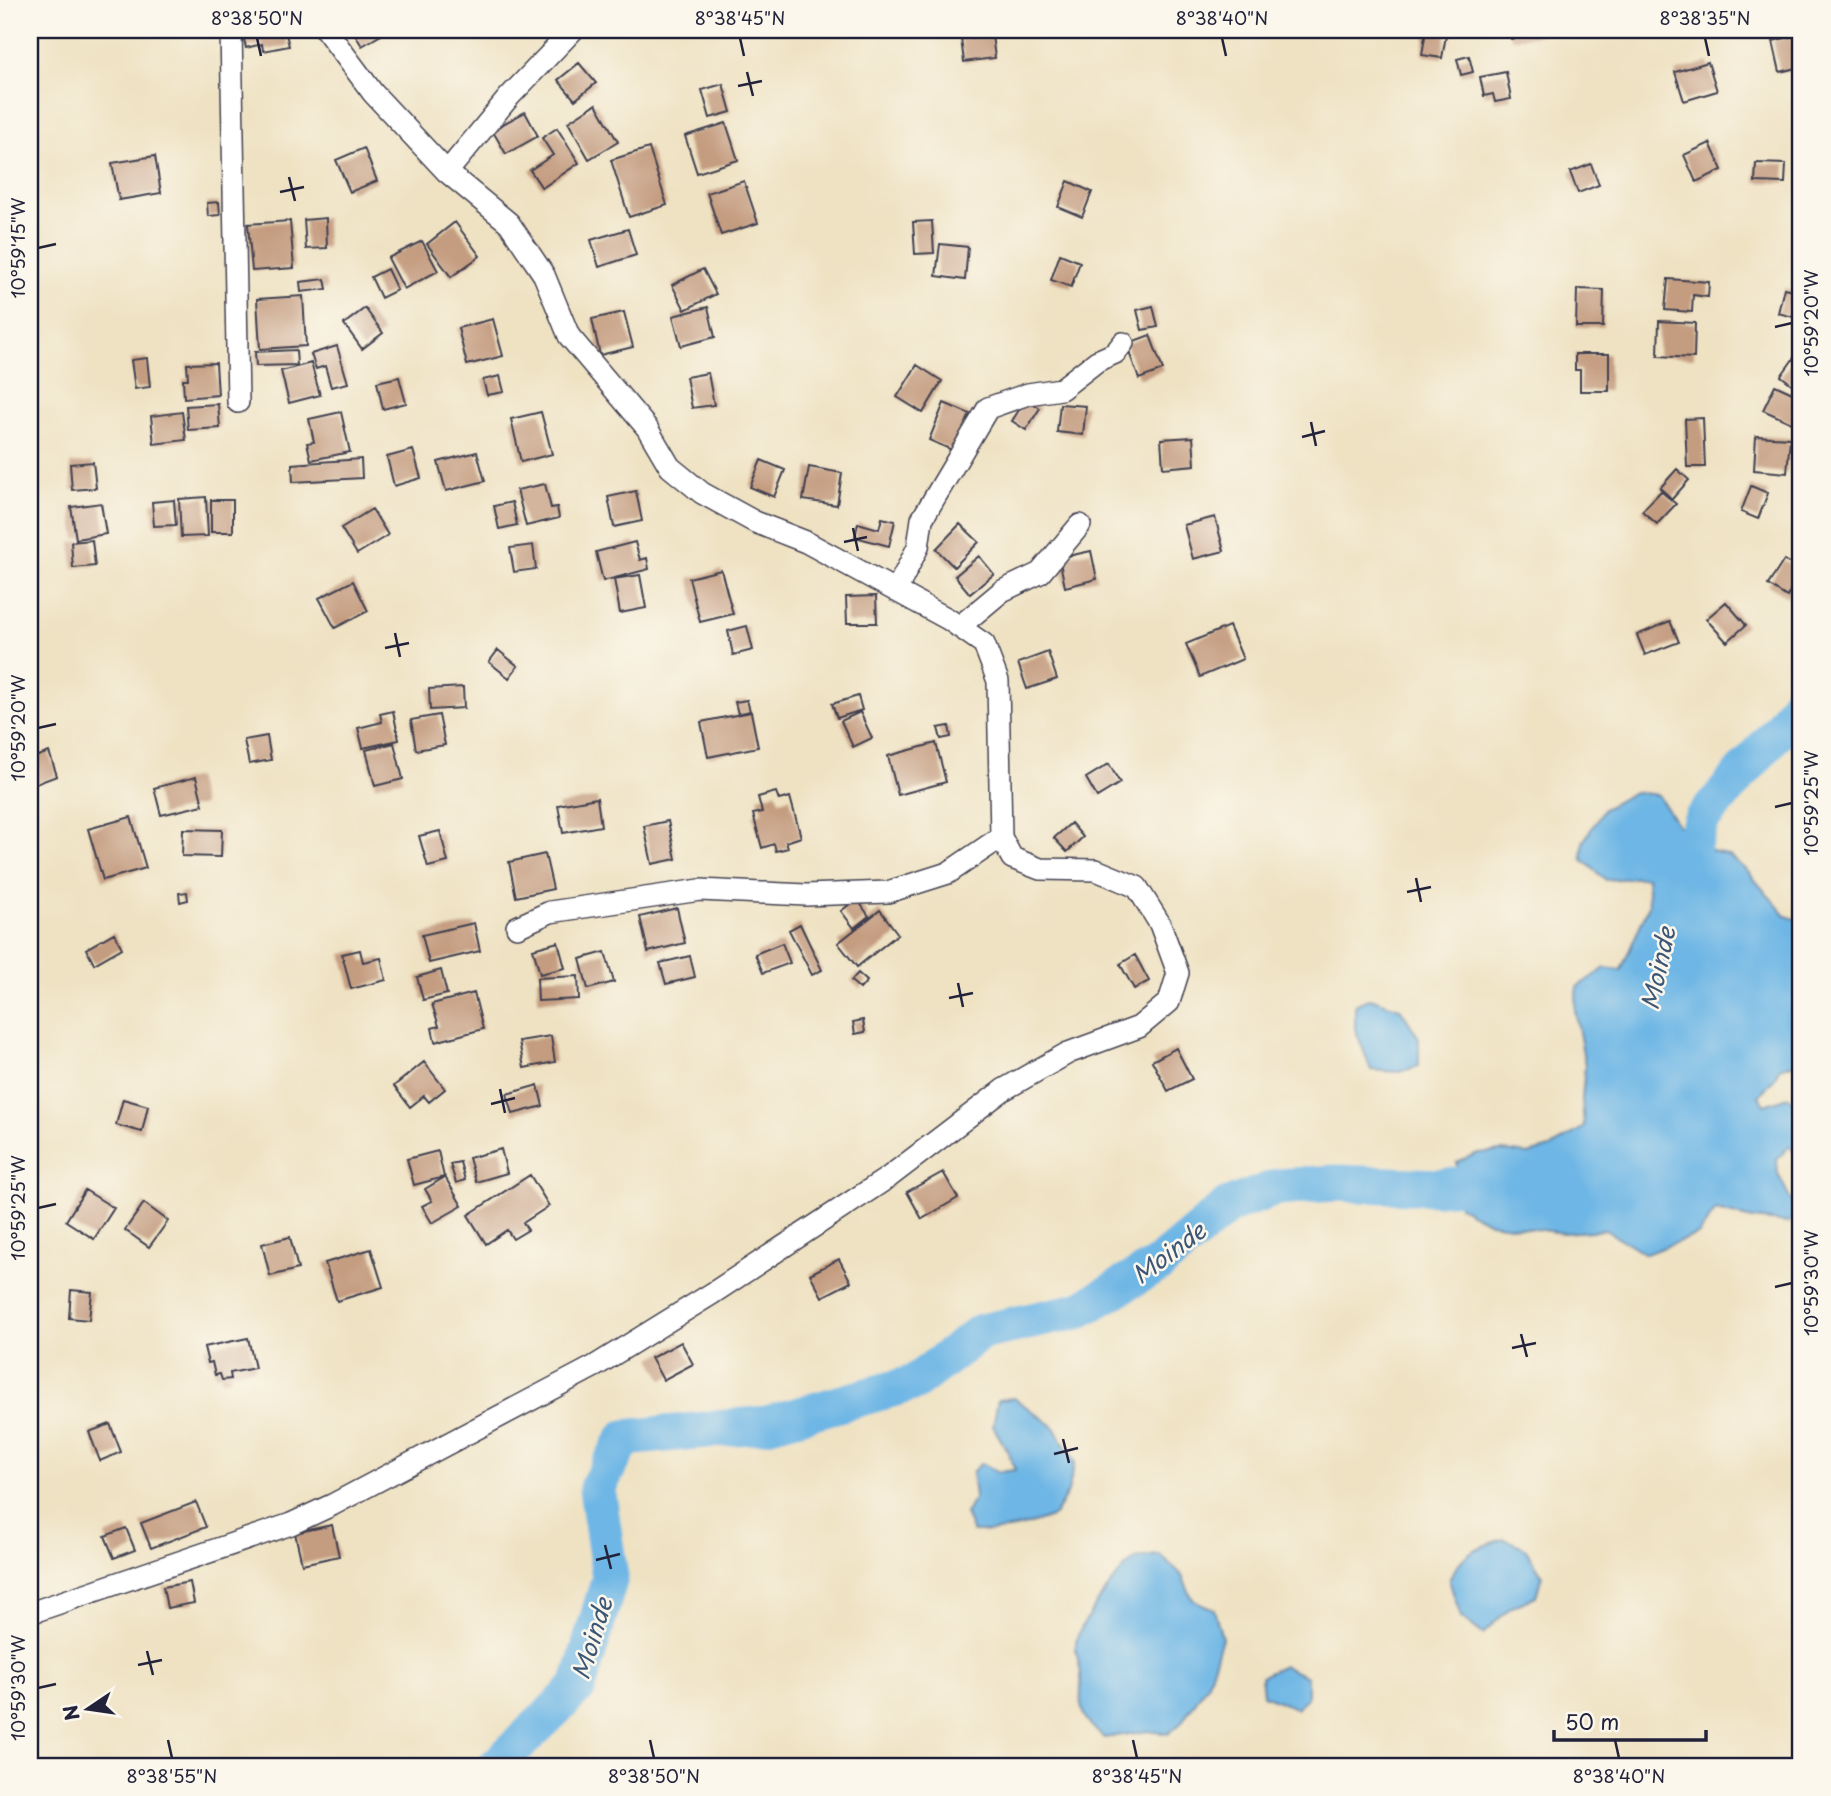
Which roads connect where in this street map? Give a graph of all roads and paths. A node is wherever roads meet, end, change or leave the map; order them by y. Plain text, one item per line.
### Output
1 (231, 30) edge
2 (327, 30) edge
3 (573, 30) edge
4 (447, 172) junction
5 (1123, 343) dead end
6 (238, 402) dead end
7 (1080, 525) dead end
8 (896, 591) junction
9 (959, 627) junction
10 (1001, 837) junction
11 (517, 927) dead end
12 (30, 1613) edge

1 - 6 street
2 - 4 street
3 - 4 street
4 - 8 street
5 - 8 street
7 - 9 street
8 - 9 street
9 - 10 street
10 - 11 street
10 - 12 street

